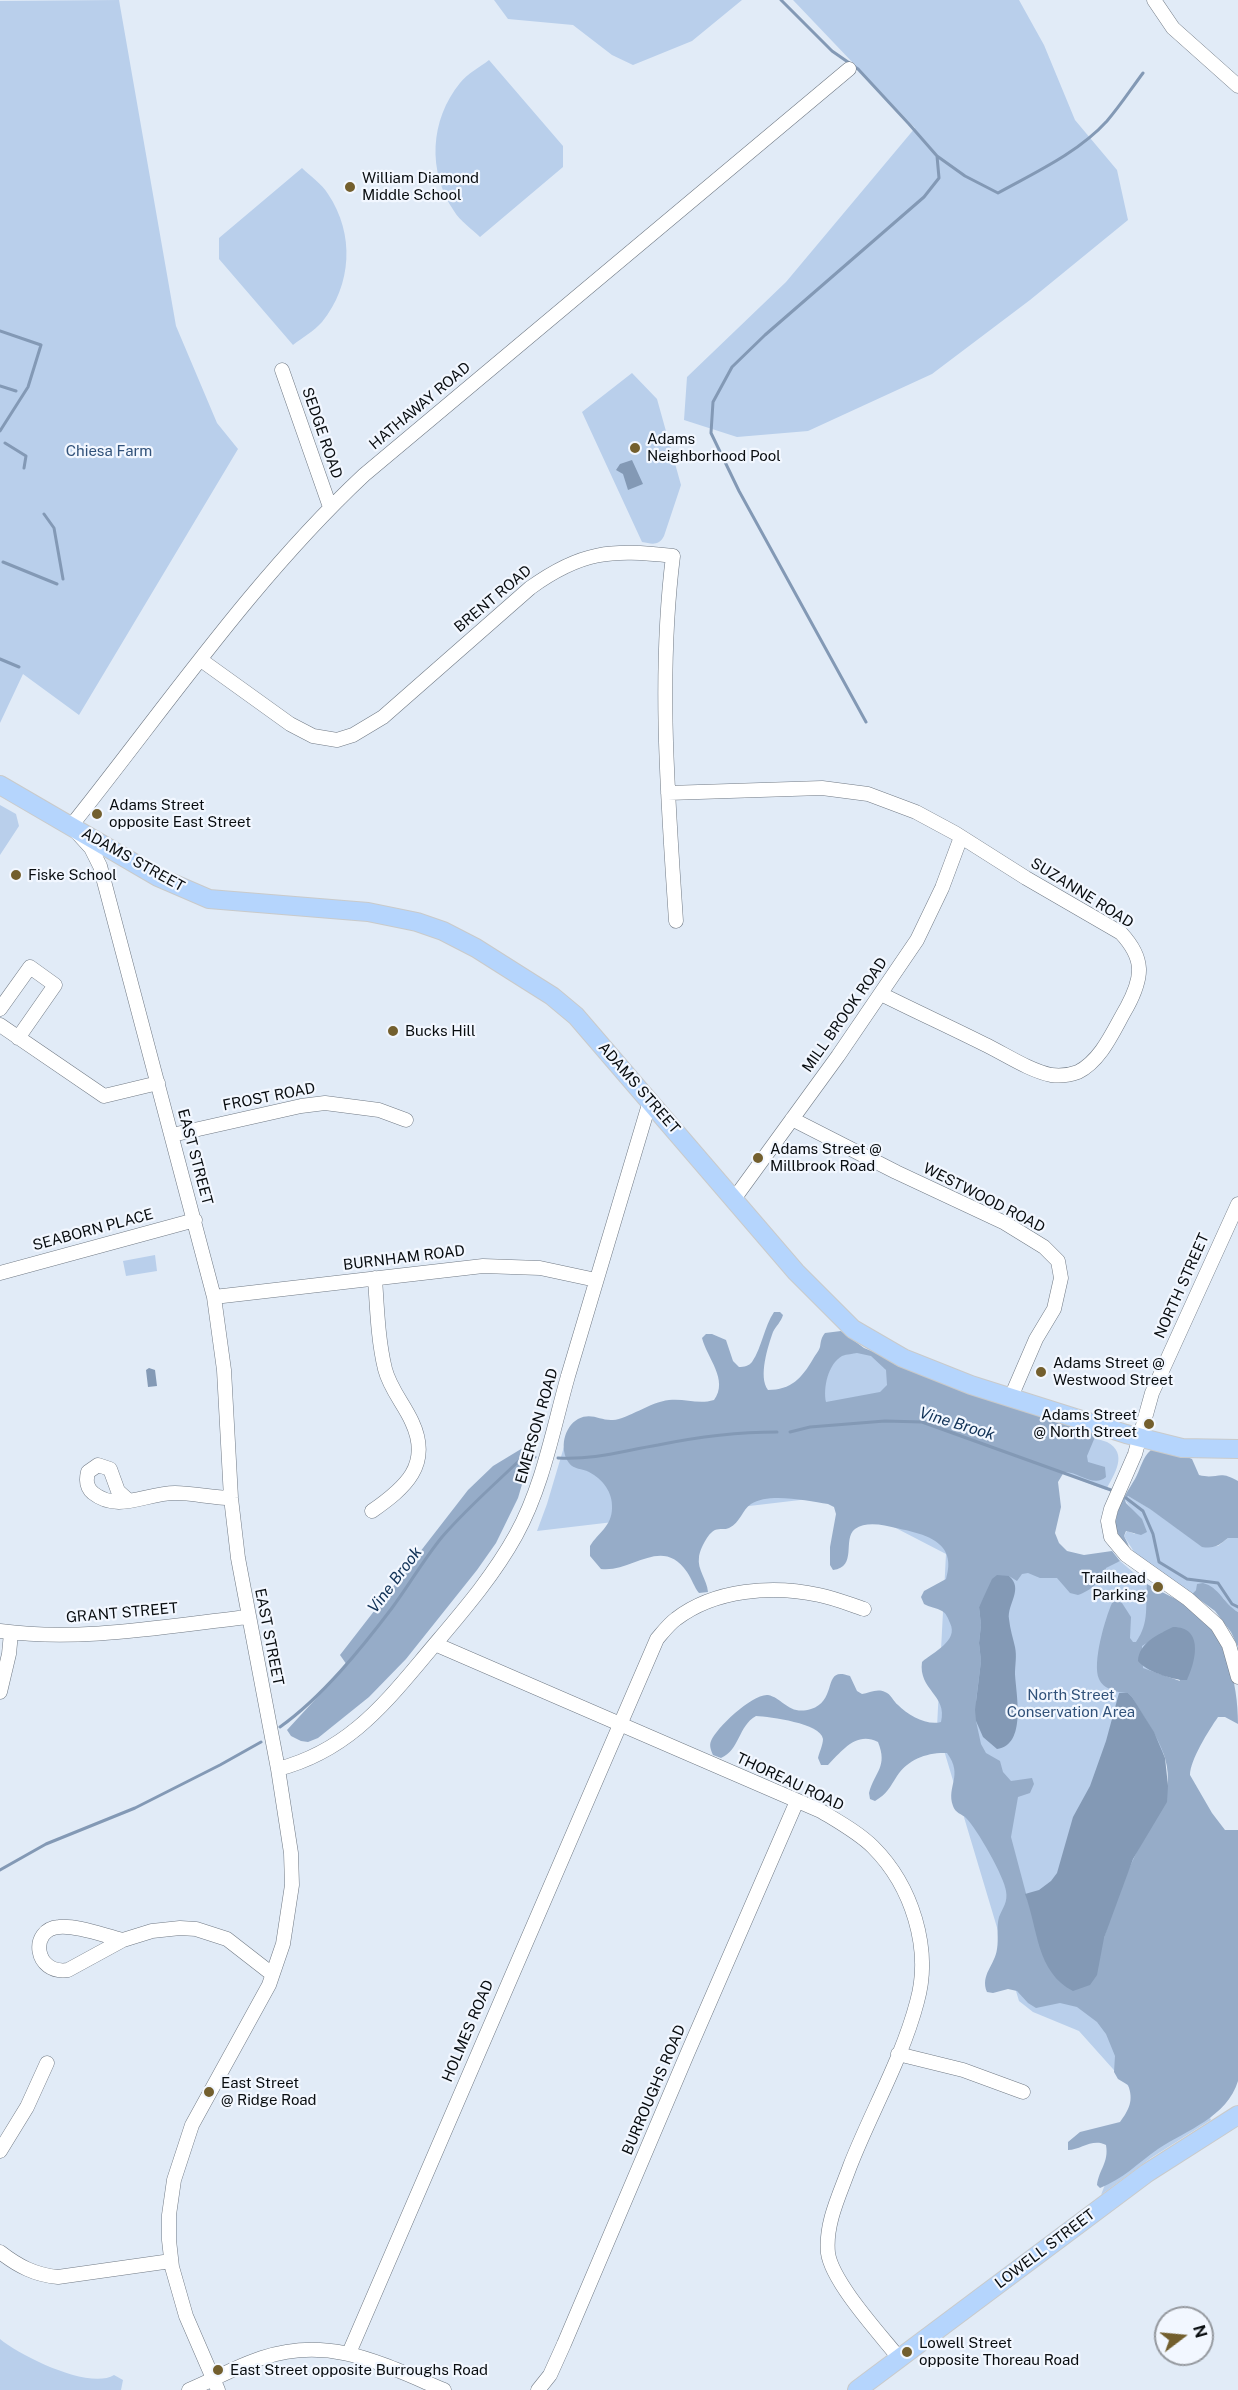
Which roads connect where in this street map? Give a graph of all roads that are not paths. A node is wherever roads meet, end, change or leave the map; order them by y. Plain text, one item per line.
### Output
1 (1154, 0) edge
2 (849, 69) dead end
3 (1236, 81) edge
4 (282, 370) dead end
5 (330, 507) junction
6 (201, 660) junction
7 (0, 784) edge
8 (668, 793) junction
9 (71, 826) junction
10 (961, 837) junction
11 (123, 857) junction
12 (101, 869) junction
13 (676, 921) dead end
14 (881, 994) junction
15 (0, 1010) edge
16 (0, 1026) edge
17 (18, 1038) junction
18 (158, 1083) junction
19 (650, 1101) junction
20 (792, 1119) junction
21 (406, 1120) dead end
22 (172, 1136) junction
23 (734, 1199) junction
24 (1238, 1204) edge
25 (195, 1220) junction
26 (0, 1272) edge
27 (375, 1278) junction
28 (596, 1280) junction
29 (214, 1297) junction
30 (1011, 1397) junction
31 (1139, 1438) junction
32 (1238, 1449) edge
33 (231, 1498) junction
34 (128, 1500) dead end
35 (372, 1511) dead end
36 (864, 1609) dead end
37 (248, 1617) junction
38 (5, 1632) edge
39 (435, 1644) junction
40 (1238, 1677) edge
41 (0, 1692) edge
42 (620, 1724) junction
43 (278, 1769) junction
44 (797, 1801) junction
45 (123, 1940) junction
46 (273, 1974) junction
47 (898, 2054) junction
48 (47, 2063) dead end
49 (1023, 2092) dead end
50 (1238, 2115) edge
51 (0, 2151) edge
52 (0, 2252) edge
53 (171, 2261) junction
54 (349, 2353) junction
55 (899, 2358) junction
56 (216, 2385) edge
57 (189, 2390) edge
58 (444, 2390) edge
59 (538, 2390) edge
60 (857, 2390) edge

1 - 3 street
2 - 5 street, HATHAWAY ROAD
4 - 5 street, SEDGE ROAD
5 - 6 street, HATHAWAY ROAD
6 - 8 street, BRENT ROAD
6 - 9 street, HATHAWAY ROAD
7 - 9 main road, ADAMS STREET
8 - 10 street, SUZANNE ROAD
8 - 13 street, BRENT ROAD
9 - 11 main road, ADAMS STREET
9 - 12 street, EAST STREET
10 - 14 street, MILL BROOK ROAD
10 - 14 street, SUZANNE ROAD
11 - 12 street
11 - 19 main road, ADAMS STREET
12 - 18 street, EAST STREET
14 - 20 street, MILL BROOK ROAD
15 - 17 street
16 - 17 street
17 - 18 street
18 - 22 street, EAST STREET
19 - 23 main road, ADAMS STREET
19 - 28 street, EMERSON ROAD
20 - 23 street, MILL BROOK ROAD
20 - 30 street, WESTWOOD ROAD
21 - 22 street, FROST ROAD
22 - 25 street, EAST STREET
23 - 30 main road, ADAMS STREET
24 - 31 street, NORTH STREET
25 - 26 street, SEABORN PLACE
25 - 29 street, EAST STREET
27 - 28 street, BURNHAM ROAD
27 - 29 street, BURNHAM ROAD
27 - 35 street
28 - 39 street, EMERSON ROAD
29 - 33 street, EAST STREET
30 - 31 main road, ADAMS STREET
31 - 32 main road, ADAMS STREET
31 - 40 street, NORTH STREET
33 - 34 street
33 - 37 street, EAST STREET
36 - 42 street, HOLMES ROAD
37 - 38 street, GRANT STREET
37 - 43 street, EAST STREET
38 - 41 street
39 - 42 street, THOREAU ROAD
39 - 43 street, EMERSON ROAD
42 - 44 street, THOREAU ROAD
42 - 54 street, HOLMES ROAD
43 - 46 street, EAST STREET
44 - 47 street, THOREAU ROAD
44 - 59 street, BURROUGHS ROAD
45 - 45 street
45 - 46 street
46 - 53 street, EAST STREET
47 - 49 street
47 - 55 street, THOREAU ROAD
48 - 51 street
50 - 55 main road, LOWELL STREET
52 - 53 street
53 - 56 street, EAST STREET
54 - 56 street
54 - 58 street
55 - 60 main road, LOWELL STREET
56 - 57 street

